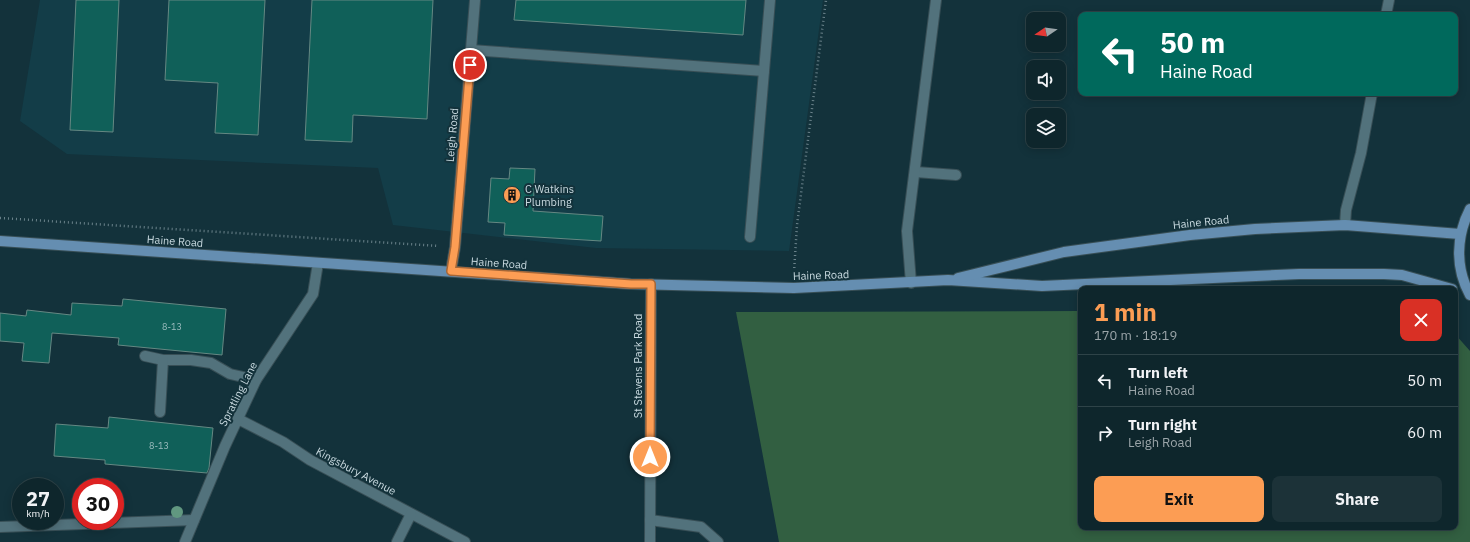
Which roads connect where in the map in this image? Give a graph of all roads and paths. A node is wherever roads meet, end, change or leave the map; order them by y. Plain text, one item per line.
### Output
1 (475, 0) edge
2 (770, 0) edge
3 (826, 0) edge
4 (936, 0) edge
5 (1389, 0) edge
6 (1387, 12) edge
7 (471, 50) junction
8 (764, 71) junction
9 (1371, 96) edge
10 (916, 172) junction
11 (956, 175) dead end
12 (1470, 209) edge
13 (0, 218) edge
14 (1346, 225) junction
15 (1460, 234) junction
16 (750, 237) dead end
17 (0, 241) edge
18 (455, 247) junction
19 (318, 263) junction
20 (451, 271) junction
21 (948, 280) junction
22 (911, 283) junction
23 (651, 284) junction
24 (1441, 286) edge
25 (794, 288) junction
26 (1458, 293) edge
27 (1470, 295) edge
28 (1470, 300) edge
29 (145, 356) dead end
30 (163, 360) junction
31 (256, 380) junction
32 (160, 412) dead end
33 (238, 419) junction
34 (410, 514) junction
35 (194, 520) junction
36 (650, 520) junction
37 (0, 527) edge
38 (185, 542) edge
39 (397, 542) edge
40 (465, 542) edge
41 (650, 542) edge
42 (718, 542) edge

1 - 7 street, Leigh Road
2 - 8 street
3 - 25 path
4 - 10 street
5 - 6 street
7 - 8 street
7 - 18 street, Leigh Road
8 - 16 street
9 - 14 street
10 - 11 street
10 - 22 street
12 - 15 main road
13 - 18 path
14 - 15 main road, Haine Road
14 - 21 main road, Haine Road
15 - 27 main road
17 - 19 main road, Haine Road
18 - 20 street, Leigh Road
19 - 20 main road, Haine Road
19 - 31 street, Spratling Lane
20 - 23 main road, Haine Road
21 - 22 main road, Haine Road
21 - 24 main road, Haine Road
22 - 25 main road, Haine Road
23 - 25 main road, Haine Road
23 - 36 street, St Stevens Park Road
26 - 28 main road
29 - 30 street
30 - 31 street
30 - 32 street
31 - 33 street, Spratling Lane
33 - 34 street, Kingsbury Avenue
33 - 35 street, Spratling Lane
34 - 39 street
34 - 40 street, Kingsbury Avenue
35 - 37 street
35 - 38 street, Spratling Lane
36 - 41 street, St Stevens Park Road
36 - 42 street

